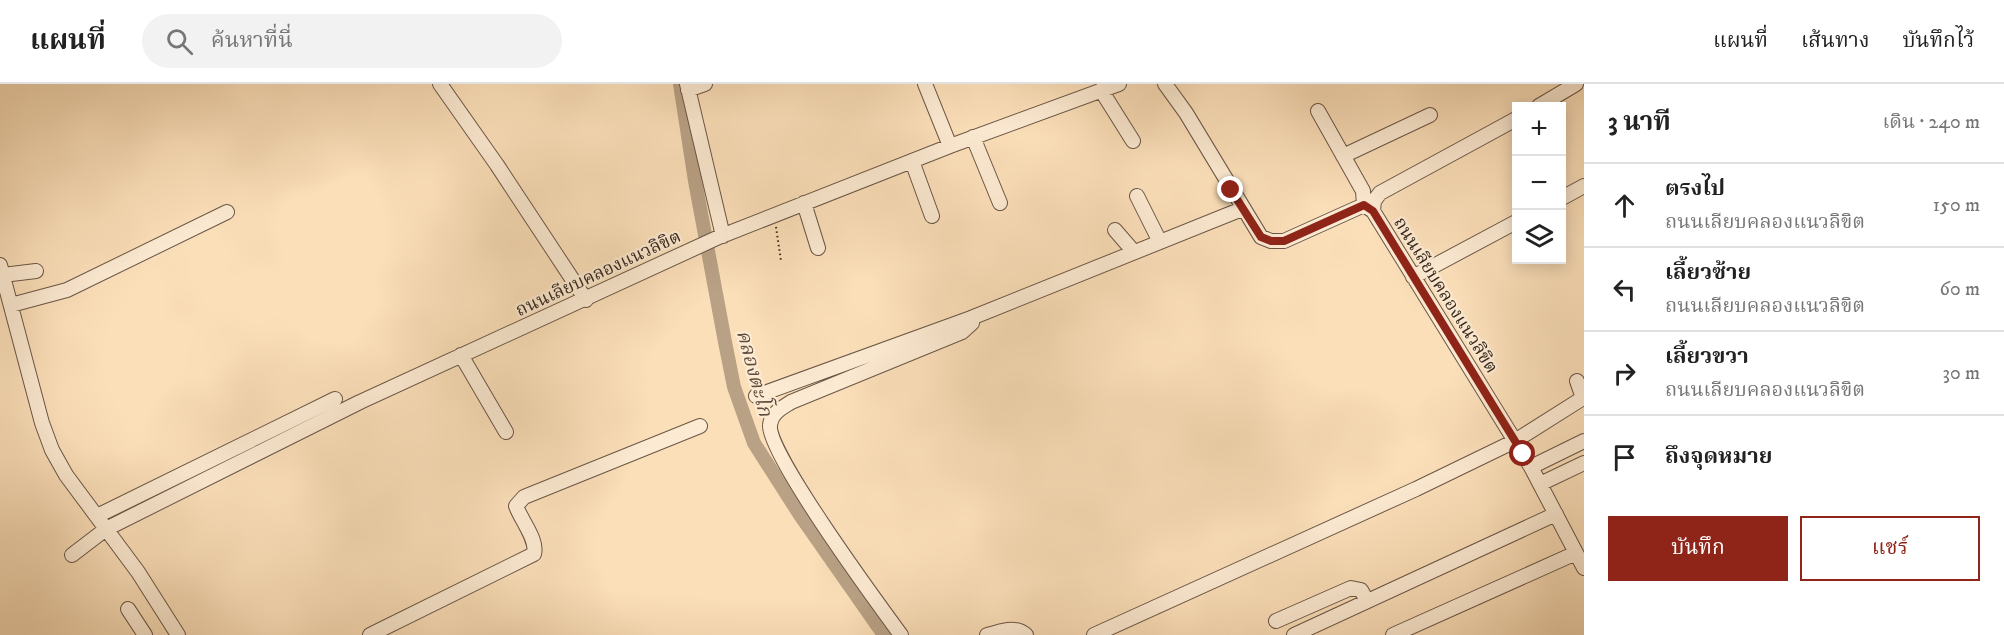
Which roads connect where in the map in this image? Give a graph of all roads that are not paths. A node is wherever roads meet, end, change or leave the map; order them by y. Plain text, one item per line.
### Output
1 (440, 84) edge
2 (705, 84) edge
3 (925, 84) edge
4 (1119, 84) edge
5 (1165, 84) edge
6 (1576, 84) edge
7 (687, 87) edge
8 (1101, 90) junction
9 (1546, 102) edge
10 (1318, 111) dead end
11 (1430, 116) dead end
12 (1512, 121) edge
13 (973, 137) junction
14 (1133, 141) dead end
15 (950, 146) junction
16 (1343, 156) junction
17 (912, 161) junction
18 (1584, 186) edge
19 (1137, 196) dead end
20 (1566, 196) edge
21 (804, 203) junction
22 (1000, 203) dead end
23 (1368, 208) junction
24 (1242, 209) junction
25 (227, 212) dead end
26 (932, 216) dead end
27 (1512, 224) edge
28 (1115, 230) dead end
29 (721, 236) junction
30 (1160, 242) junction
31 (818, 248) dead end
32 (1134, 252) junction
33 (1, 270) edge
34 (36, 271) dead end
35 (1413, 277) junction
36 (586, 300) junction
37 (11, 305) junction
38 (970, 318) junction
39 (461, 355) junction
40 (1577, 381) dead end
41 (756, 396) dead end
42 (335, 399) dead end
43 (700, 426) dead end
44 (273, 428) junction
45 (506, 432) dead end
46 (1515, 441) junction
47 (1584, 441) edge
48 (281, 442) junction
49 (1584, 463) edge
50 (1531, 467) junction
51 (1540, 484) junction
52 (1556, 514) junction
53 (97, 516) junction
54 (106, 529) junction
55 (1576, 553) junction
56 (72, 555) dead end
57 (1584, 568) edge
58 (1367, 601) junction
59 (128, 609) dead end
60 (1276, 621) dead end
61 (145, 635) edge
62 (178, 635) edge
63 (370, 635) edge
64 (901, 635) edge
65 (987, 635) edge
66 (1026, 635) edge
67 (1094, 635) edge
68 (1294, 635) edge
69 (1393, 635) edge

1 - 36 street
2 - 7 street
3 - 15 street
4 - 8 street, ถนนเลียบคลองแนวลิขิต
5 - 24 street
6 - 9 street
7 - 29 street
8 - 13 street, ถนนเลียบคลองแนวลิขิต
8 - 14 street
10 - 16 street, ถนนเลียบคลองแนวลิขิต
11 - 16 street
12 - 23 street
13 - 15 street, ถนนเลียบคลองแนวลิขิต
13 - 22 street
15 - 17 street, ถนนเลียบคลองแนวลิขิต
16 - 23 street, ถนนเลียบคลองแนวลิขิต
17 - 21 street, ถนนเลียบคลองแนวลิขิต
17 - 26 street
18 - 20 street
19 - 30 street
21 - 29 street, ถนนเลียบคลองแนวลิขิต
21 - 31 street
23 - 24 street
23 - 35 street, ถนนเลียบคลองแนวลิขิต
24 - 30 street
25 - 37 street
27 - 35 street
28 - 32 street
29 - 36 street, ถนนเลียบคลองแนวลิขิต
30 - 32 street
32 - 38 street
33 - 34 street
33 - 37 street
35 - 46 street, ถนนเลียบคลองแนวลิขิต
36 - 39 street, ถนนเลียบคลองแนวลิขิต
37 - 53 street
38 - 41 street
38 - 64 street
39 - 45 street
39 - 48 street, ถนนเลียบคลองแนวลิขิต
40 - 46 street
42 - 44 street
43 - 63 street
44 - 48 street
44 - 53 street
46 - 50 street, ถนนเลียบคลองแนวลิขิต
46 - 67 street
47 - 50 street
48 - 54 street, ถนนเลียบคลองแนวลิขิต
49 - 51 street
50 - 51 street, ถนนเลียบคลองแนวลิขิต
51 - 52 street, ถนนเลียบคลองแนวลิขิต
52 - 55 street, ถนนเลียบคลองแนวลิขิต
52 - 58 street
53 - 54 street
54 - 56 street, ถนนเลียบคลองแนวลิขิต
54 - 62 street
55 - 57 street, ถนนเลียบคลองแนวลิขิต
55 - 69 street
58 - 60 street
58 - 68 street
59 - 61 street
65 - 66 street

